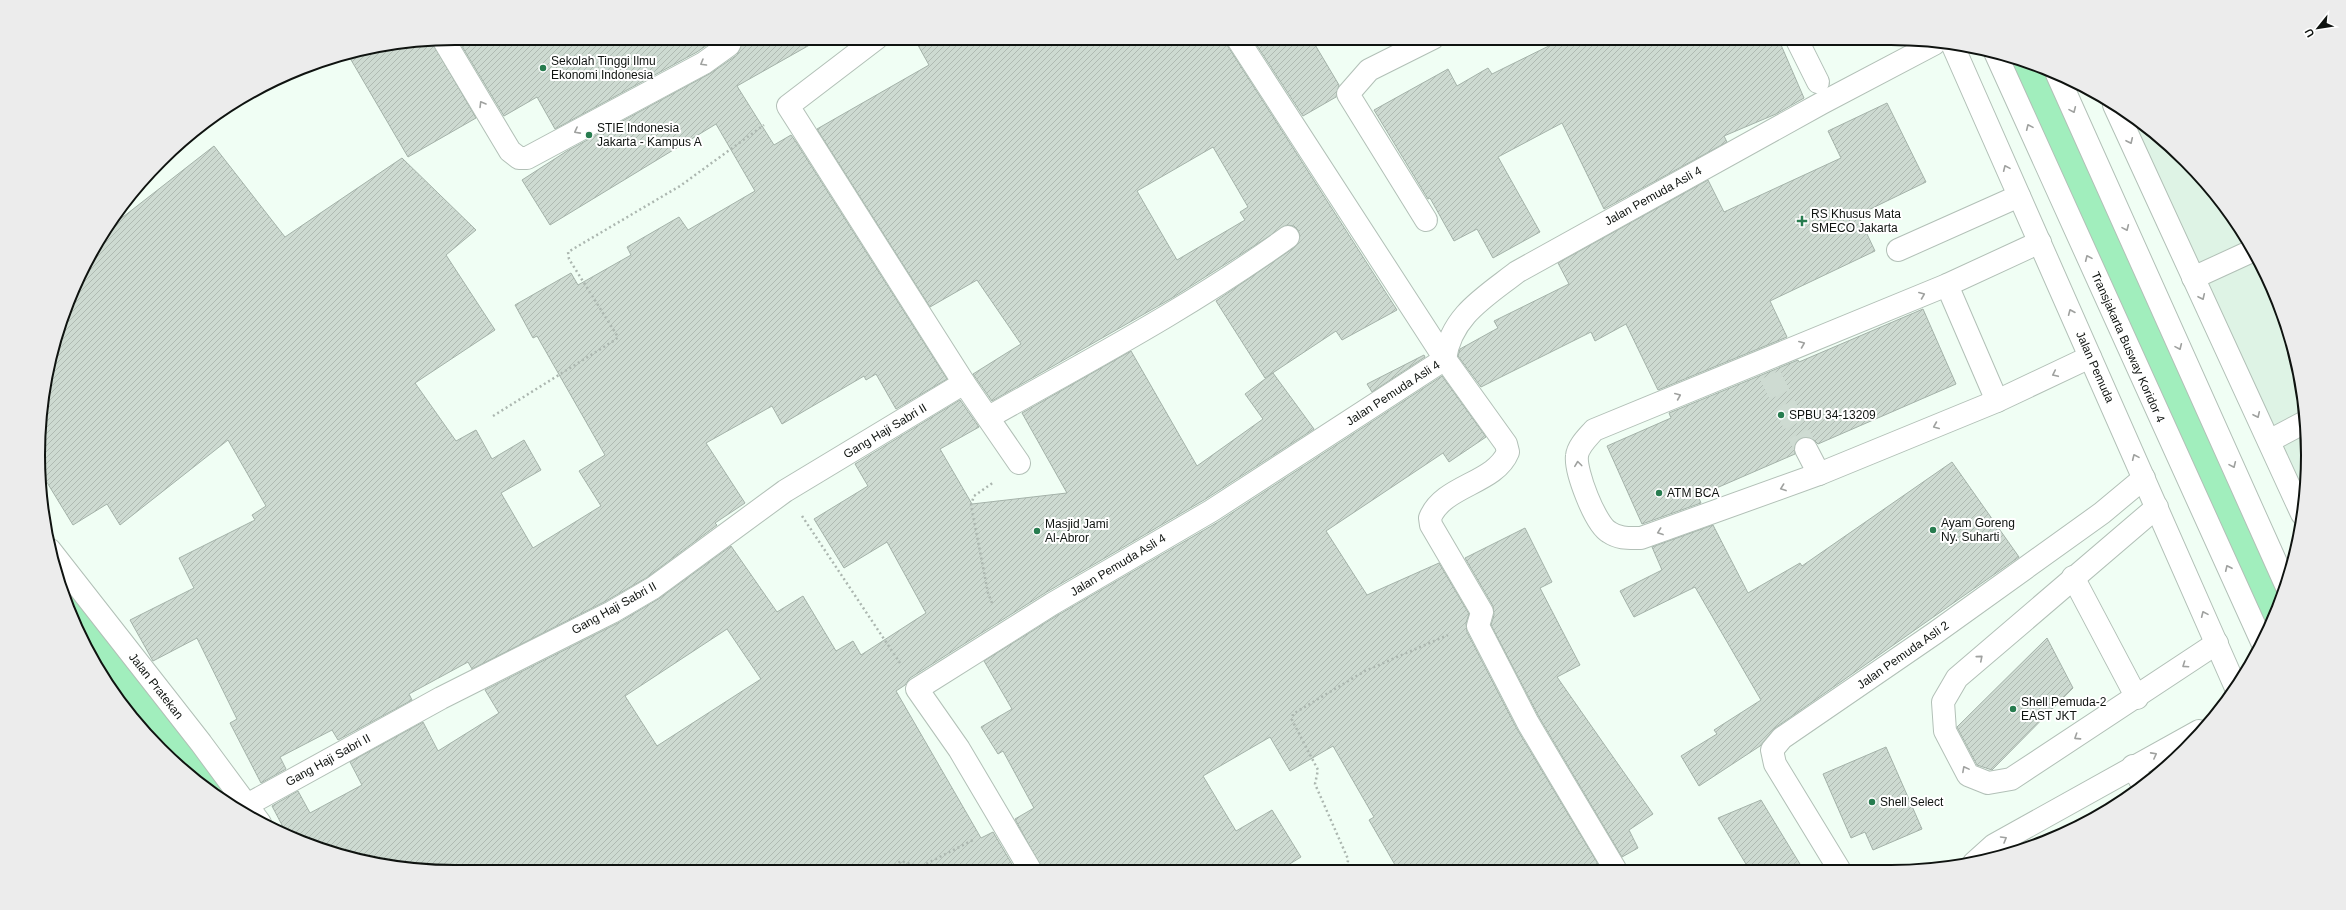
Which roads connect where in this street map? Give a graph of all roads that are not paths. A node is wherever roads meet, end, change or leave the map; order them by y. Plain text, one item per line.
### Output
1 (447, 45) edge
2 (729, 45) edge
3 (868, 45) edge
4 (1242, 45) edge
5 (1419, 45) edge
6 (1800, 45) edge
7 (1928, 47) edge
8 (1955, 51) edge
9 (1998, 59) edge
10 (1818, 82) dead end
11 (2060, 82) edge
12 (2118, 113) edge
13 (2019, 196) junction
14 (1426, 220) dead end
15 (1288, 237) dead end
16 (2040, 242) junction
17 (1898, 250) dead end
18 (2248, 253) edge
19 (2193, 278) junction
20 (1947, 285) junction
21 (2090, 357) junction
22 (1445, 359) junction
23 (964, 383) junction
24 (1997, 401) junction
25 (989, 417) junction
26 (2300, 425) edge
27 (2269, 441) junction
28 (1806, 450) tunnel mouth
29 (1019, 463) road end
30 (1819, 474) junction
31 (2144, 478) junction
32 (2298, 504) edge
33 (2156, 507) junction
34 (59, 562) edge
35 (2073, 577) junction
36 (2282, 577) edge
37 (2259, 636) edge
38 (2217, 643) junction
39 (2233, 681) edge
40 (2137, 698) junction
41 (2184, 742) edge
42 (2138, 775) edge
43 (247, 805) junction
44 (251, 811) edge
45 (1984, 854) edge
46 (1028, 865) edge
47 (1613, 865) edge
48 (1837, 865) edge

2 -> 1 street
3 - 23 street
4 - 22 street
5 - 14 street
6 - 10 street
7 - 22 street, Jalan Pemuda Asli 4
13 -> 8 street, Jalan Pemuda
37 -> 9 street, Transjakarta Busway Koridor 4
11 -> 36 street
12 -> 19 street
13 - 16 street, Jalan Pemuda
13 - 17 street
15 - 25 street
16 - 20 street
21 -> 16 street, Jalan Pemuda
18 - 19 street
19 -> 27 street
20 - 24 street
30 -> 20 street
21 -> 24 street
31 -> 21 street, Jalan Pemuda
22 - 46 street, Jalan Pemuda Asli 4
22 - 47 street
23 - 25 street
23 - 43 street, Gang Haji Sabri II
24 -> 30 street
25 - 29 street
26 - 27 street
27 - 32 street
28 - 30 street
31 - 33 street, Jalan Pemuda
31 - 48 street, Jalan Pemuda Asli 2
33 - 35 street
38 -> 33 street, Jalan Pemuda
34 - 43 street, Jalan Pratekan
35 - 40 street
40 -> 35 street
38 - 39 street, Jalan Pemuda
38 -> 40 street
42 -> 41 street
45 -> 42 street
43 - 44 street, Jalan Pratekan

